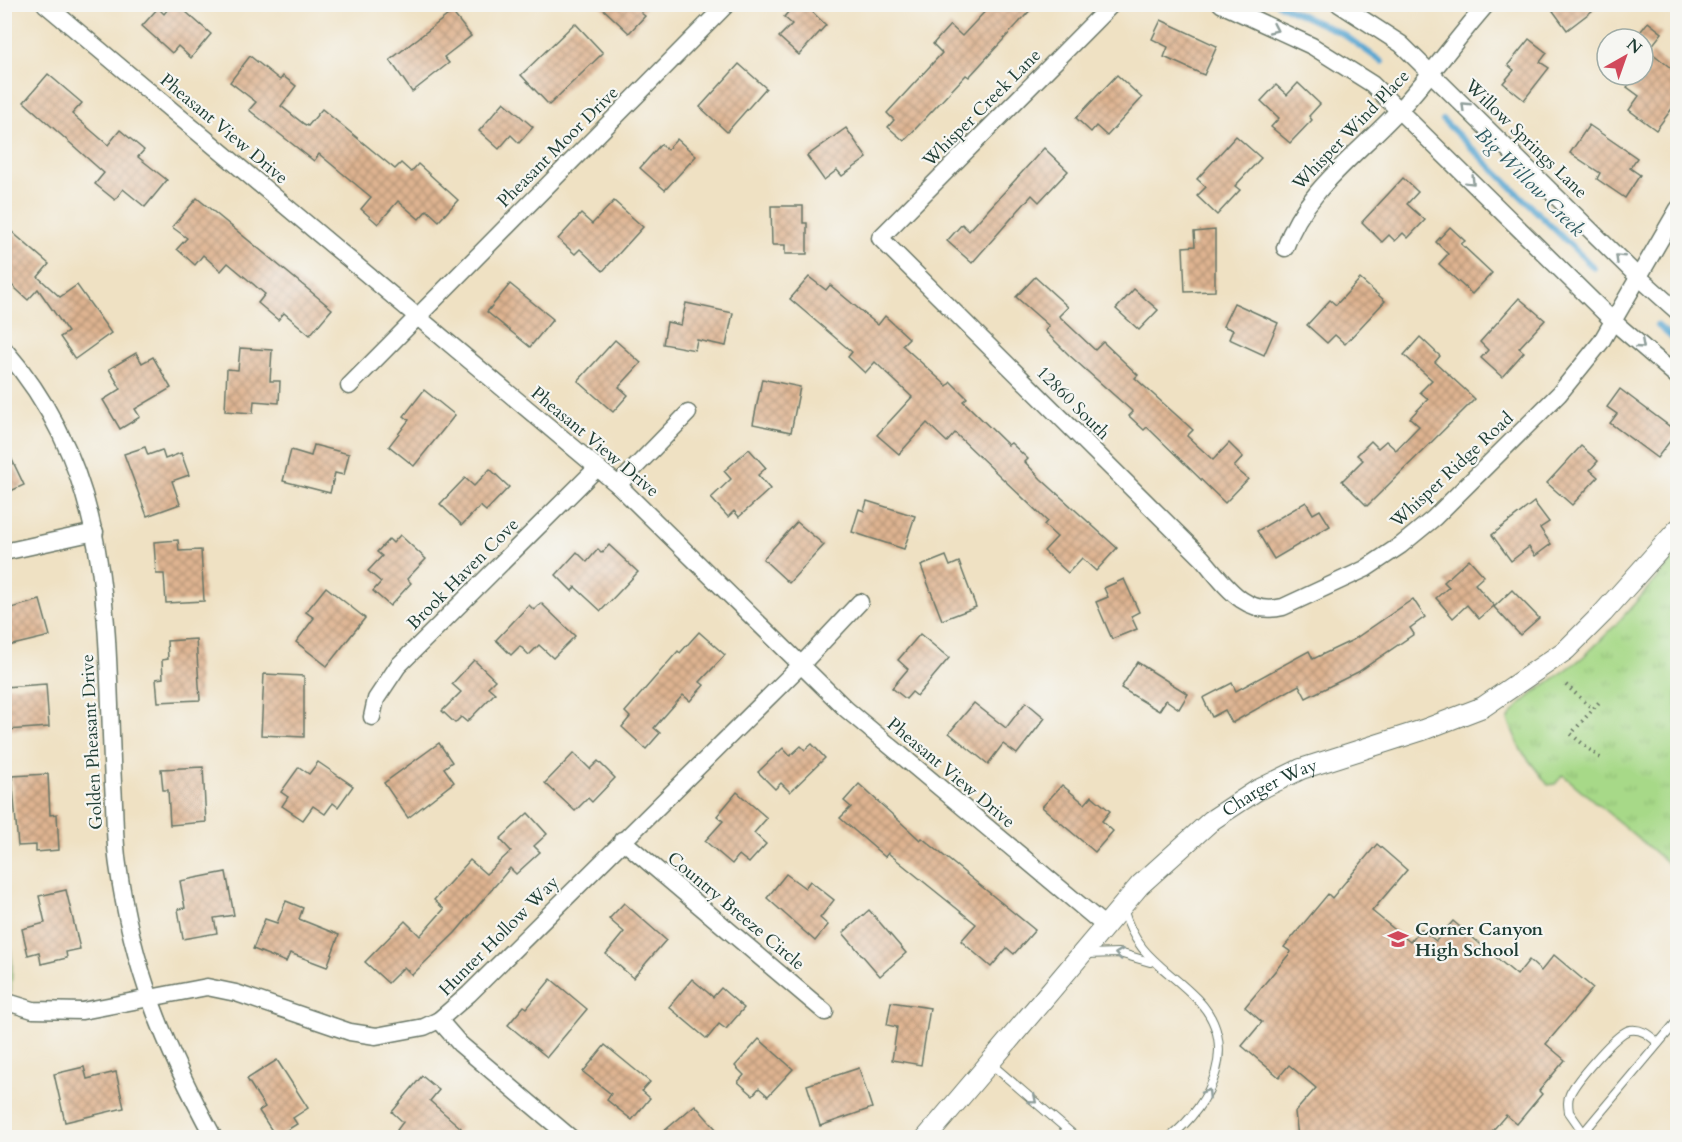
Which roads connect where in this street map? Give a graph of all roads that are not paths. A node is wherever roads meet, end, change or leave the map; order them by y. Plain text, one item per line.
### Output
1 (45, 4) edge
2 (727, 4) edge
3 (1112, 4) edge
4 (1221, 4) edge
5 (1339, 4) edge
6 (1487, 4) edge
7 (1432, 73) junction
8 (1399, 110) junction
9 (1677, 209) edge
10 (880, 238) joint
11 (1285, 248) dead end
12 (1640, 278) junction
13 (1677, 312) edge
14 (417, 317) junction
15 (1614, 322) junction
16 (4, 349) edge
17 (1677, 377) edge
18 (349, 386) dead end
19 (688, 413) dead end
20 (597, 468) junction
21 (618, 486) junction
22 (1677, 529) edge
23 (95, 532) junction
24 (4, 552) edge
25 (1237, 598) joint
26 (860, 602) dead end
27 (800, 666) junction
28 (372, 717) dead end
29 (622, 840) junction
30 (1122, 905) junction
31 (1105, 926) junction
32 (1081, 954) junction
33 (1156, 964) junction
34 (148, 1000) junction
35 (4, 1001) edge
36 (825, 1012) dead end
37 (439, 1020) junction
38 (1677, 1020) edge
39 (1658, 1043) junction
40 (989, 1063) junction
41 (1581, 1135) edge
42 (214, 1137) edge
43 (571, 1137) edge
44 (926, 1137) edge
45 (1077, 1137) edge
46 (1169, 1137) edge

1 - 14 street, Pheasant View Drive
2 - 14 street, Pheasant Moor Drive
3 - 10 street, Whisper Creek Lane
4 -> 8 street
5 - 7 street, Willow Springs Lane
6 - 7 street, Whisper Wind Place
7 - 8 street, Whisper Wind Place
12 -> 7 street, Willow Springs Lane
8 - 11 street, Whisper Wind Place
8 -> 15 street
9 - 12 street, Whisper Ridge Road
10 - 25 street, 12860 South
12 - 13 street, Willow Springs Lane
12 - 15 street, Whisper Ridge Road
14 - 18 street, Pheasant Moor Drive
14 - 20 street, Pheasant View Drive
15 -> 17 street
15 - 25 street, Whisper Ridge Road
16 - 23 street, Golden Pheasant Drive
19 - 21 street
20 - 21 street, Pheasant View Drive
20 - 28 street, Brook Haven Cove
21 - 27 street, Pheasant View Drive
22 - 30 street, Charger Way
23 - 24 street
23 - 34 street, Golden Pheasant Drive
26 - 27 street, Hunter Hollow Way
27 - 29 street, Hunter Hollow Way
27 - 31 street, Pheasant View Drive
29 - 36 street, Country Breeze Circle
29 - 37 street, Hunter Hollow Way
30 - 31 street, Charger Way
30 - 33 lane
31 - 32 street, Charger Way
33 -> 32 lane
32 - 40 street, Charger Way
46 -> 33 lane
34 - 35 street, Hunter Hollow Way
34 - 37 street, Hunter Hollow Way
34 - 42 street, Golden Pheasant Drive
37 - 43 street
38 - 39 lane
39 - 41 lane
39 - 41 lane
40 - 44 street, Charger Way
40 -> 45 lane

